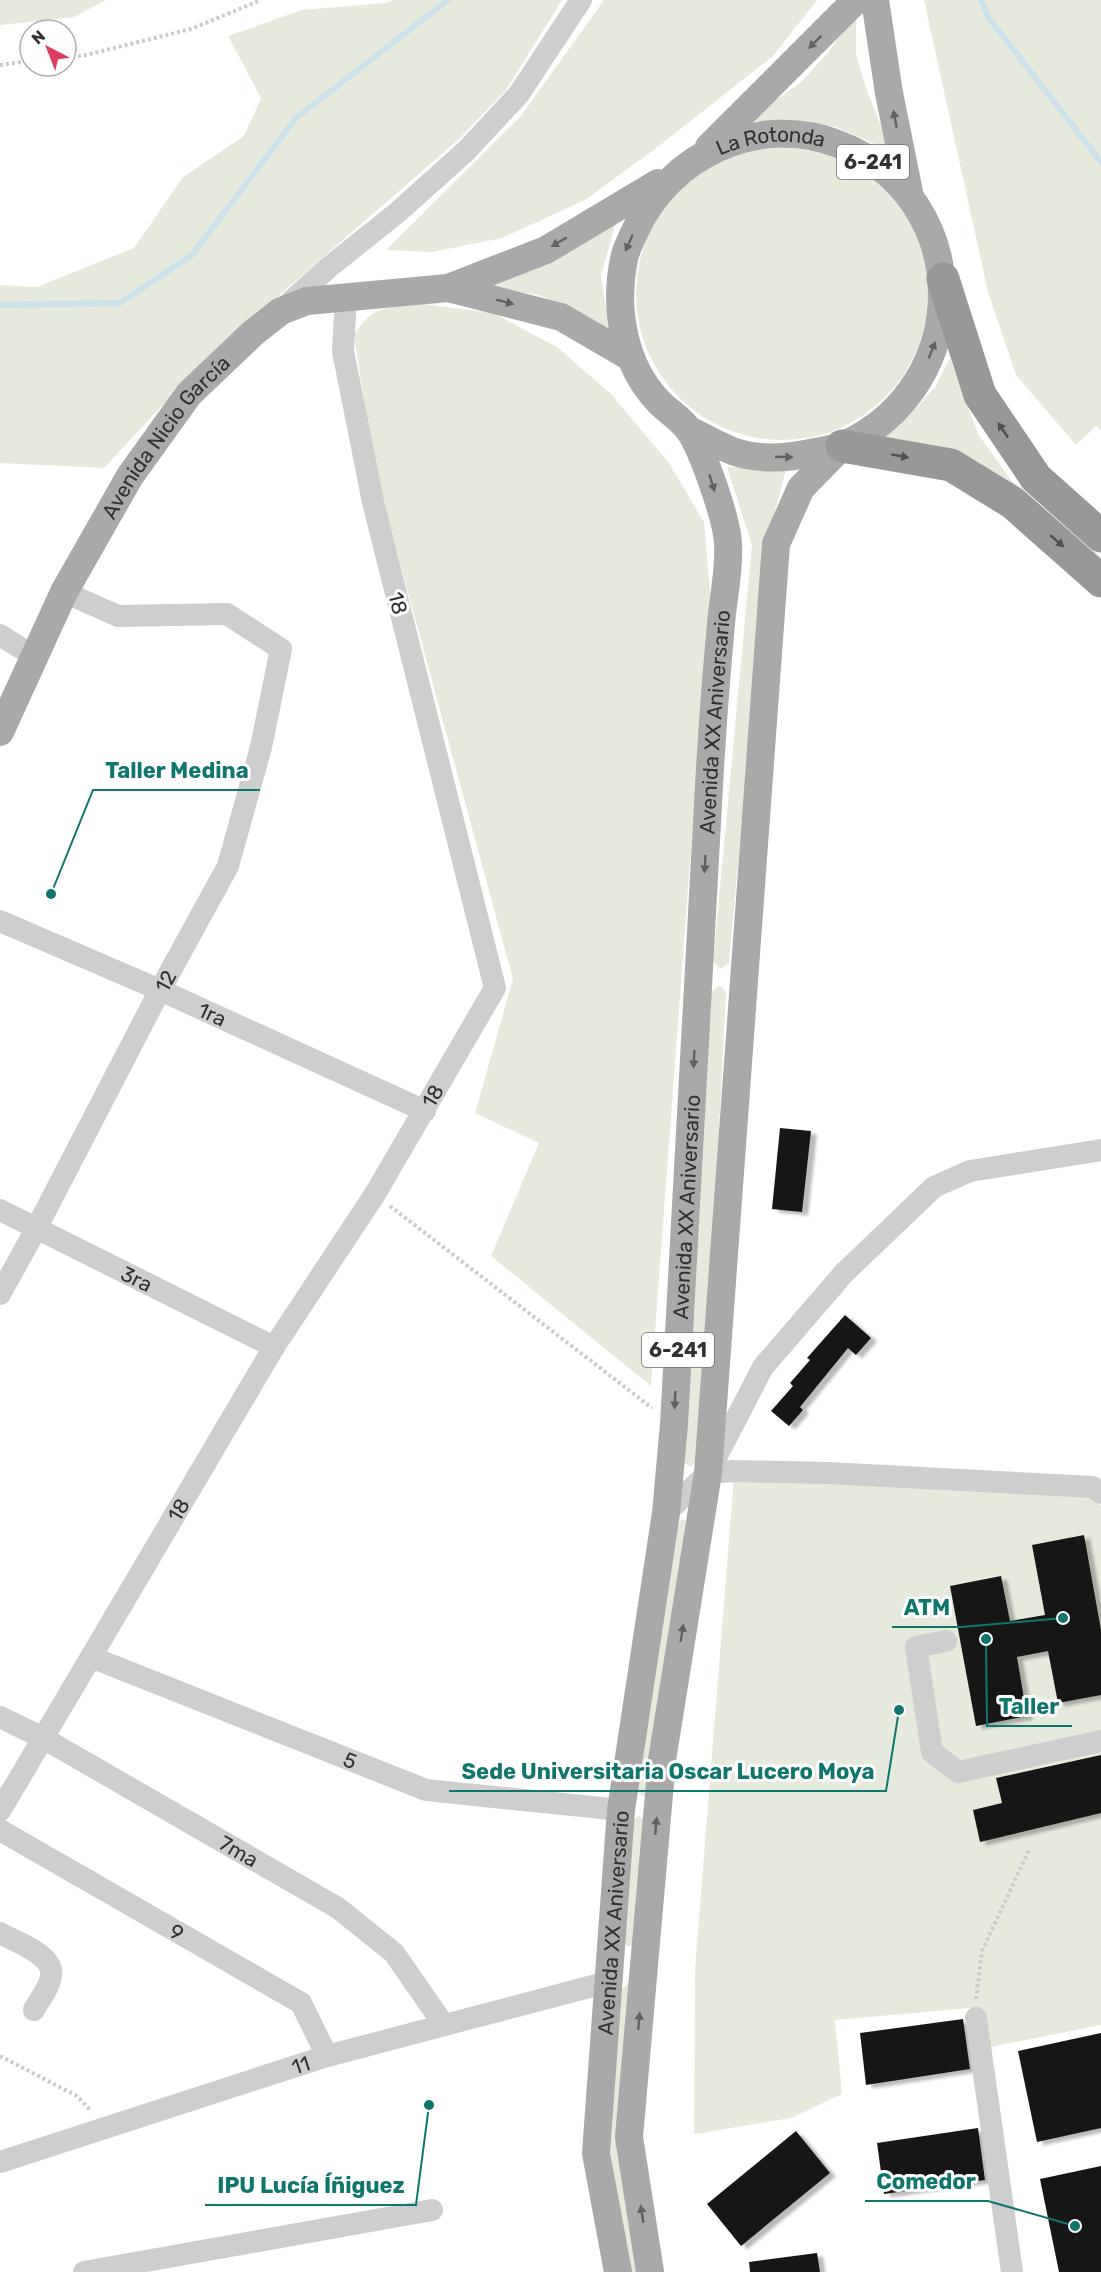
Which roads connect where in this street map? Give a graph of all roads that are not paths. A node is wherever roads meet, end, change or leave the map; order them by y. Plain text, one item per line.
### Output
1 (581, 0) edge
2 (856, 0) edge
3 (875, 0) edge
4 (691, 162) junction
5 (910, 196) junction
6 (943, 279) junction
7 (448, 288) junction
8 (346, 296) junction
9 (280, 311) junction
10 (630, 357) junction
11 (689, 430) junction
12 (842, 446) junction
13 (1101, 536) edge
14 (1101, 581) edge
15 (64, 592) junction
16 (0, 635) edge
17 (34, 657) junction
18 (0, 732) edge
19 (0, 921) edge
20 (160, 990) junction
21 (425, 1111) junction
22 (1101, 1150) edge
23 (0, 1210) edge
24 (36, 1229) junction
25 (0, 1294) edge
26 (273, 1347) junction
27 (708, 1473) junction
28 (1101, 1492) edge
29 (666, 1513) junction
30 (946, 1641) dead end
31 (90, 1657) junction
32 (0, 1717) edge
33 (43, 1738) junction
34 (1101, 1741) edge
35 (621, 1810) junction
36 (0, 1811) edge
37 (0, 1830) edge
38 (0, 1934) edge
39 (608, 1982) junction
40 (34, 2010) dead end
41 (976, 2018) road end
42 (444, 2025) junction
43 (327, 2056) junction
44 (0, 2162) edge
45 (432, 2210) dead end
46 (84, 2272) edge
47 (618, 2272) edge
48 (650, 2272) edge
49 (1012, 2272) edge

1 - 9 street
2 -> 4 main road, 6-241
5 -> 3 main road, 6-241
4 - 5 main road, La Rotonda / 6-241
4 -> 7 main road
4 -> 10 main road, La Rotonda / 6-241
5 - 6 main road, La Rotonda / 6-241
12 -> 6 main road, La Rotonda / 6-241
13 -> 6 highway
7 - 8 main road, Avenida Nicio García
7 -> 10 main road
8 - 9 main road, Avenida Nicio García
8 - 21 street, 18
9 - 15 main road, Avenida Nicio García
10 - 11 main road, La Rotonda / 6-241
11 -> 12 main road, La Rotonda / 6-241
11 -> 29 main road, Avenida XX Aniversario / 6-241
12 -> 14 highway
12 - 27 main road, Avenida XX Aniversario / 6-241
15 - 17 main road, Avenida Nicio García
15 - 20 street, 12
16 - 17 street
17 - 18 main road, Avenida Nicio García
19 - 20 street, 1ra
20 - 21 street, 1ra
20 - 24 street, 12
21 - 26 street, 18
22 - 27 street
23 - 24 street, 3ra
24 - 25 street, 12
24 - 26 street, 3ra
26 - 31 street, 18
27 - 28 street
27 - 29 street
48 -> 27 main road, Avenida XX Aniversario / 6-241
29 - 35 main road, Avenida XX Aniversario / 6-241
30 - 34 street
31 - 33 street, 18
31 - 35 street, 5
32 - 33 street, 7ma
33 - 36 street, 18
33 - 42 street, 7ma
35 - 39 main road, Avenida XX Aniversario / 6-241
37 - 43 street, 9
38 - 40 street
39 - 42 street, 11
39 - 47 main road, Avenida XX Aniversario / 6-241
41 - 49 street
42 - 43 street, 11
43 - 44 street, 11
45 - 46 street

